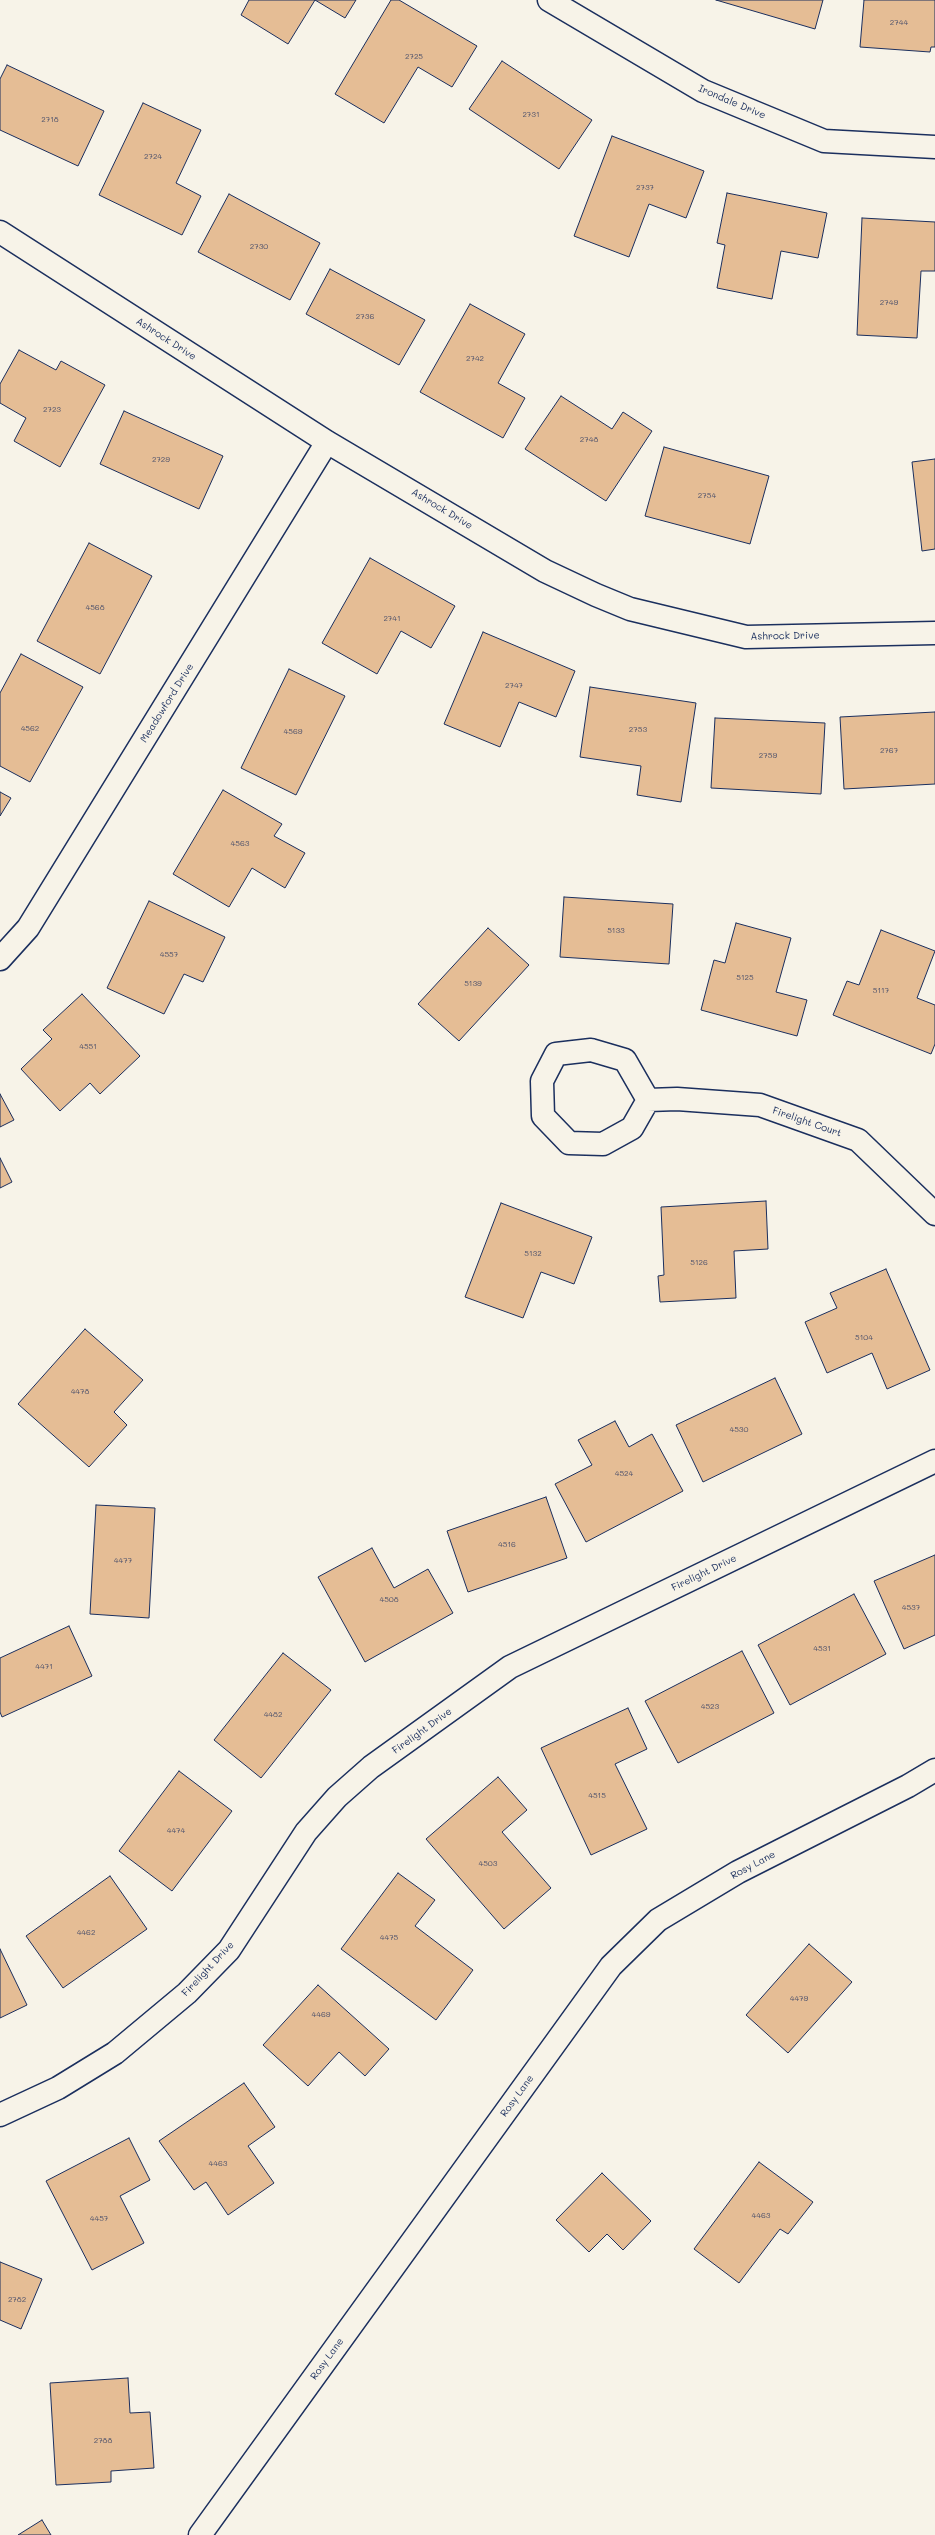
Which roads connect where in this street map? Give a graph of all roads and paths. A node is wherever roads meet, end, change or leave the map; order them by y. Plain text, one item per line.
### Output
1 (549, 0) edge
2 (935, 147) edge
3 (0, 232) edge
4 (327, 442) junction
5 (935, 633) edge
6 (0, 959) edge
7 (648, 1100) junction
8 (935, 1214) edge
9 (935, 1461) edge
10 (935, 1770) edge
11 (0, 2115) edge
12 (200, 2535) edge

1 - 2 street, Irondale Drive
3 - 4 street, Ashrock Drive
4 - 5 street, Ashrock Drive
4 - 6 street, Meadowford Drive
7 - 7 street
7 - 8 street, Firelight Court
9 - 11 street, Firelight Drive
10 - 12 street, Rosy Lane

